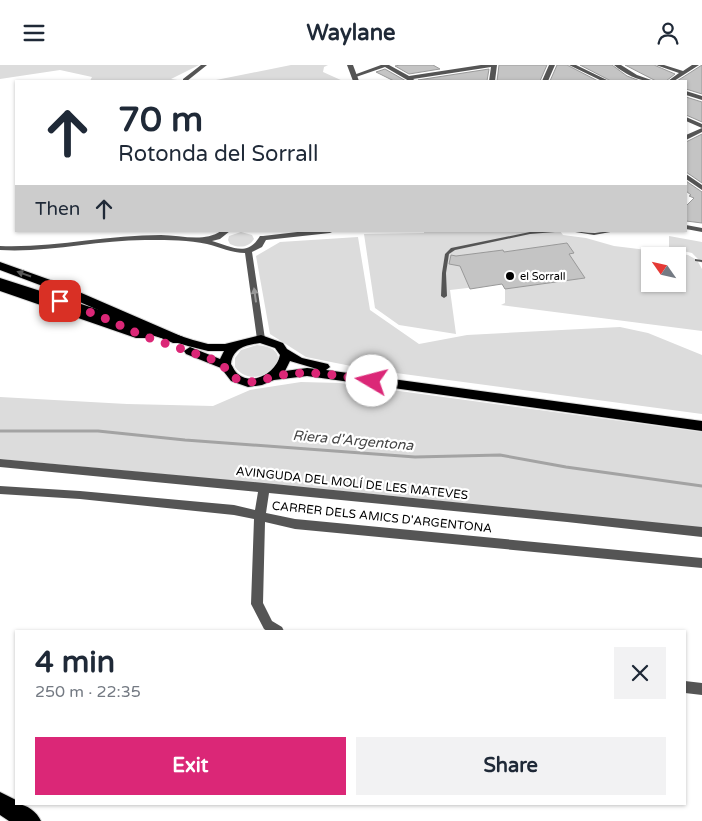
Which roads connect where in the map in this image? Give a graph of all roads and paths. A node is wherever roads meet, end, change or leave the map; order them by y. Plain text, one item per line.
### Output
1 (204, 65) edge
2 (386, 65) edge
3 (436, 65) edge
4 (493, 65) edge
5 (552, 65) edge
6 (572, 65) edge
7 (617, 65) edge
8 (659, 65) edge
9 (696, 65) edge
10 (355, 66) edge
11 (372, 69) junction
12 (448, 72) junction
13 (683, 73) junction
14 (355, 78) edge
15 (185, 80) edge
16 (411, 80) edge
17 (492, 80) edge
18 (545, 80) edge
19 (604, 80) edge
20 (648, 80) edge
21 (672, 80) edge
22 (687, 93) edge
23 (702, 98) edge
24 (687, 120) edge
25 (701, 131) edge
26 (687, 137) edge
27 (687, 177) edge
28 (702, 188) edge
29 (687, 227) edge
30 (702, 230) edge
31 (313, 232) edge
32 (542, 232) edge
33 (224, 233) edge
34 (261, 235) edge
35 (204, 241) junction
36 (222, 246) junction
37 (0, 248) edge
38 (248, 250) junction
39 (0, 266) edge
40 (0, 281) edge
41 (0, 287) edge
42 (0, 291) edge
43 (444, 296) dead end
44 (98, 318) junction
45 (141, 335) joint
46 (178, 339) junction
47 (261, 339) junction
48 (234, 346) junction
49 (285, 352) junction
50 (225, 365) junction
51 (274, 376) junction
52 (702, 422) edge
53 (702, 426) edge
54 (0, 463) edge
55 (264, 487) junction
56 (0, 490) edge
57 (260, 517) junction
58 (702, 532) edge
59 (702, 563) edge
60 (276, 630) edge
61 (686, 687) edge
62 (702, 689) edge
63 (0, 803) edge
64 (30, 821) edge

1 - 15 street
2 - 11 street
2 - 16 street
3 - 12 street
4 - 12 street
4 - 17 street
5 - 18 street
6 - 19 street
7 - 20 street
8 - 13 street
9 - 13 street
10 - 11 street
10 - 14 street
11 - 14 street
12 - 16 street
13 - 21 street
22 - 23 street
24 - 25 street
25 - 26 street
27 - 28 street
29 - 30 street
31 - 34 street
32 - 43 lane
33 - 35 street
33 - 36 street
34 - 38 street
35 - 36 street
35 - 37 street
36 - 38 street
47 -> 38 street
46 -> 39 highway
40 - 44 main road
41 - 44 highway
42 - 44 highway
44 - 45 highway
44 - 46 main road
45 - 50 main road
46 - 48 main road
47 - 48 main road
47 - 49 main road
48 - 50 main road
49 - 51 main road
49 - 52 main road
50 - 51 main road
51 - 53 main road
54 - 55 street, AVINGUDA DEL MOLÍ DE LES MATEVES
55 - 57 street
55 - 58 street, AVINGUDA DEL MOLÍ DE LES MATEVES
56 - 57 street, CARRER DELS AMICS D'ARGENTONA
57 - 59 street, CARRER DELS AMICS D'ARGENTONA
57 - 60 street
61 - 62 street
63 - 64 highway

